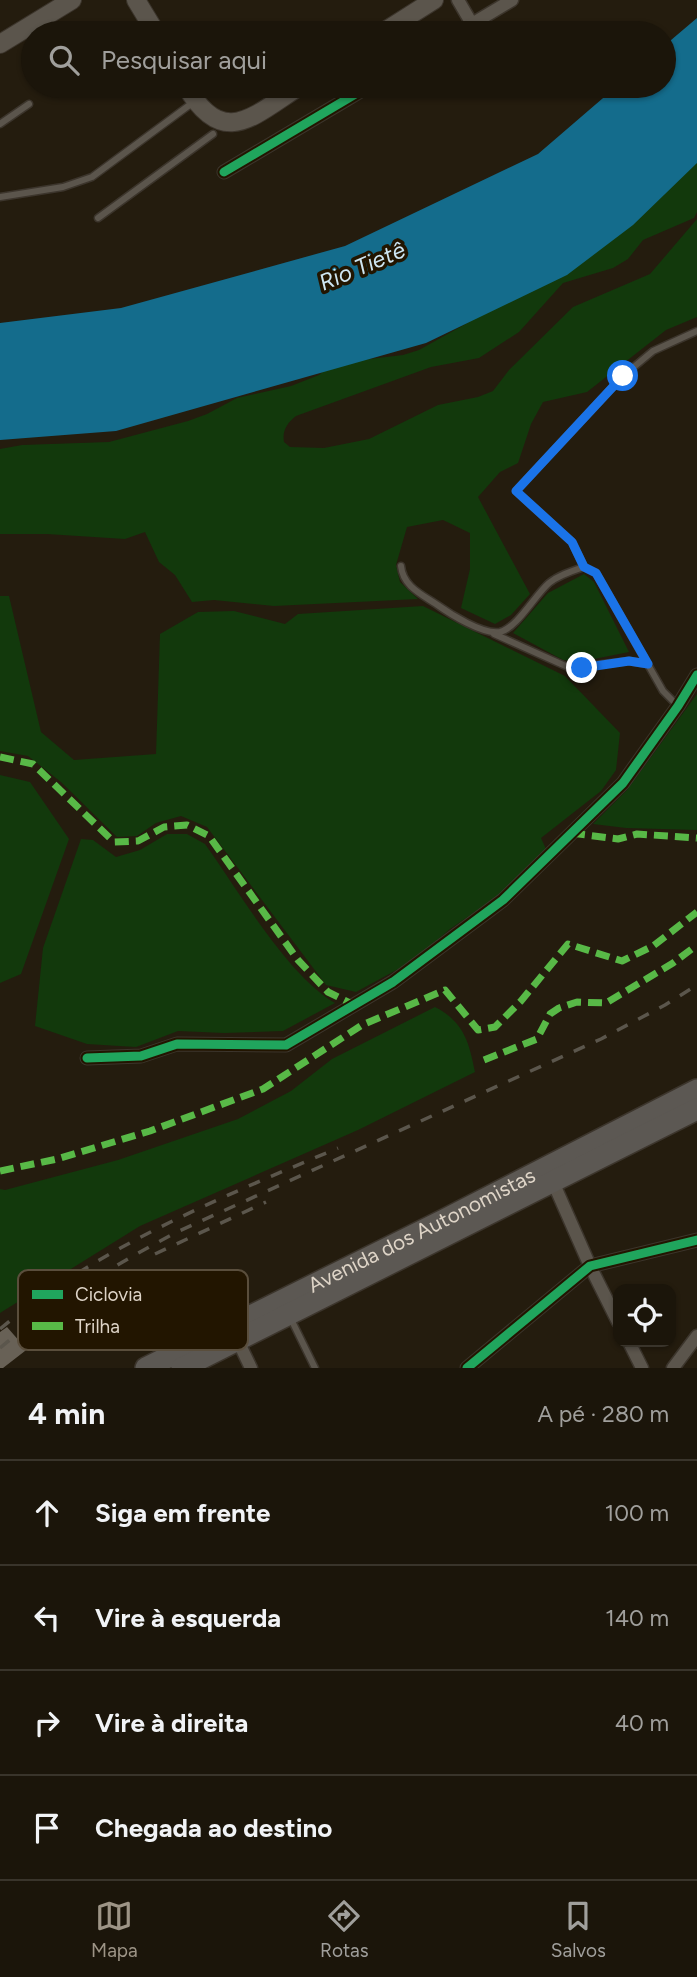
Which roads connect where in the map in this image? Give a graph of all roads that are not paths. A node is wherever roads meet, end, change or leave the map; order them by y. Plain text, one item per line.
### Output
1 (72, 0) edge
2 (136, 0) edge
3 (434, 0) edge
4 (458, 0) edge
5 (512, 0) edge
6 (38, 21) edge
7 (149, 21) edge
8 (401, 21) edge
9 (470, 21) edge
10 (477, 21) edge
11 (21, 31) edge
12 (0, 44) edge
13 (185, 98) edge
14 (195, 98) edge
15 (280, 98) edge
16 (349, 98) edge
17 (29, 104) dead end
18 (0, 124) edge
19 (215, 127) junction
20 (224, 172) dead end
21 (0, 197) edge
22 (98, 218) dead end
23 (697, 331) edge
24 (401, 566) dead end
25 (584, 567) junction
26 (491, 632) junction
27 (648, 664) junction
28 (697, 675) edge
29 (678, 706) junction
30 (87, 1058) dead end
31 (697, 1090) edge
32 (697, 1109) edge
33 (547, 1177) junction
34 (697, 1240) edge
35 (590, 1266) junction
36 (613, 1312) edge
37 (289, 1315) junction
38 (249, 1316) edge
39 (248, 1336) edge
40 (697, 1336) edge
41 (631, 1347) edge
42 (182, 1350) edge
43 (219, 1350) edge
44 (242, 1350) edge
45 (146, 1368) edge
46 (182, 1368) edge
47 (251, 1368) edge
48 (315, 1368) edge
49 (467, 1368) edge
50 (642, 1368) edge
51 (673, 1368) edge

1 - 6 main road
2 - 7 main road
3 - 8 main road
4 - 9 street
5 - 10 street
11 - 12 main road
13 - 21 lane
14 - 19 main road
15 - 19 main road
16 - 20 street
17 - 18 lane
19 - 22 lane
23 - 25 lane
24 - 26 lane
25 - 26 lane
25 - 27 lane
26 - 27 lane
27 - 29 lane
28 - 29 street
29 - 30 street
31 - 33 main road, Avenida dos Autonomistas
32 - 33 main road, Avenida dos Autonomistas
33 - 35 street
33 - 37 main road, Avenida dos Autonomistas
33 - 38 main road, Avenida dos Autonomistas
34 - 35 street
35 - 36 street
35 - 49 street
37 - 39 main road, Avenida dos Autonomistas
37 - 48 lane
40 - 51 street
41 - 50 street
42 - 45 main road, Avenida dos Autonomistas
43 - 46 main road, Avenida dos Autonomistas
44 - 47 street

